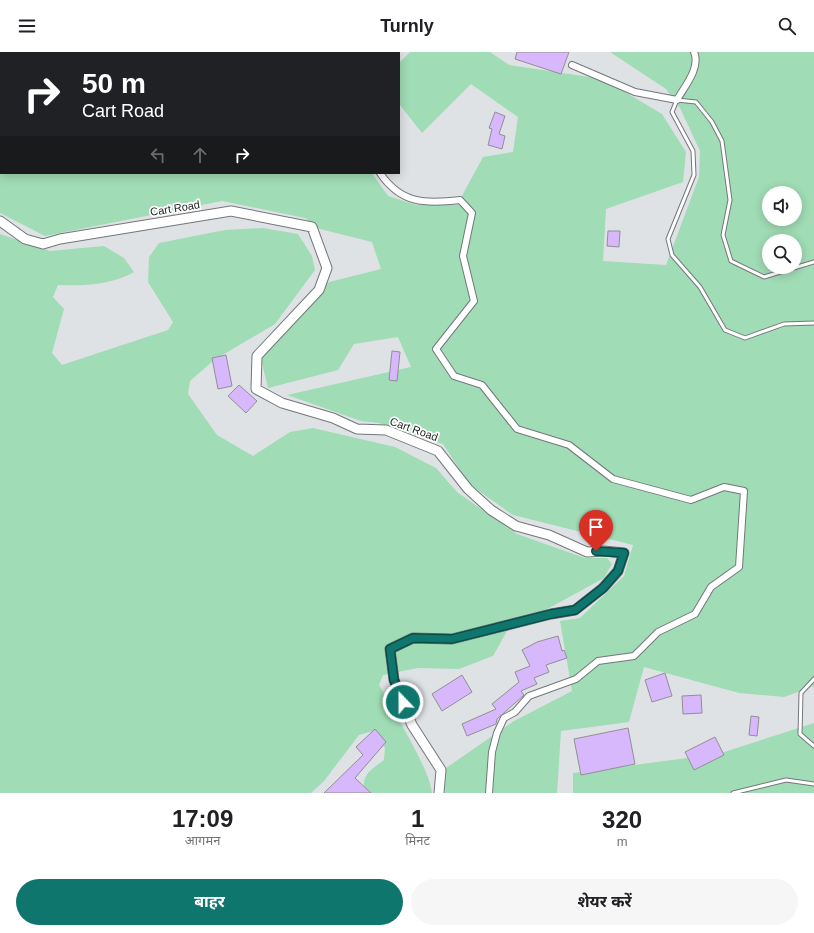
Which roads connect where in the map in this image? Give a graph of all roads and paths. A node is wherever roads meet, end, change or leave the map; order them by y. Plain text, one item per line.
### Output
1 (694, 52) edge
2 (572, 65) dead end
3 (677, 100) junction
4 (381, 174) edge
5 (0, 221) edge
6 (814, 262) edge
7 (814, 323) edge
8 (814, 679) edge
9 (814, 746) edge
10 (814, 784) edge
11 (439, 793) edge
12 (489, 793) edge
13 (733, 793) edge

1 - 3 street
2 - 3 street
3 - 6 lane
3 - 7 lane
4 - 12 street
5 - 11 main road, Cart Road
8 - 9 lane
10 - 13 lane

